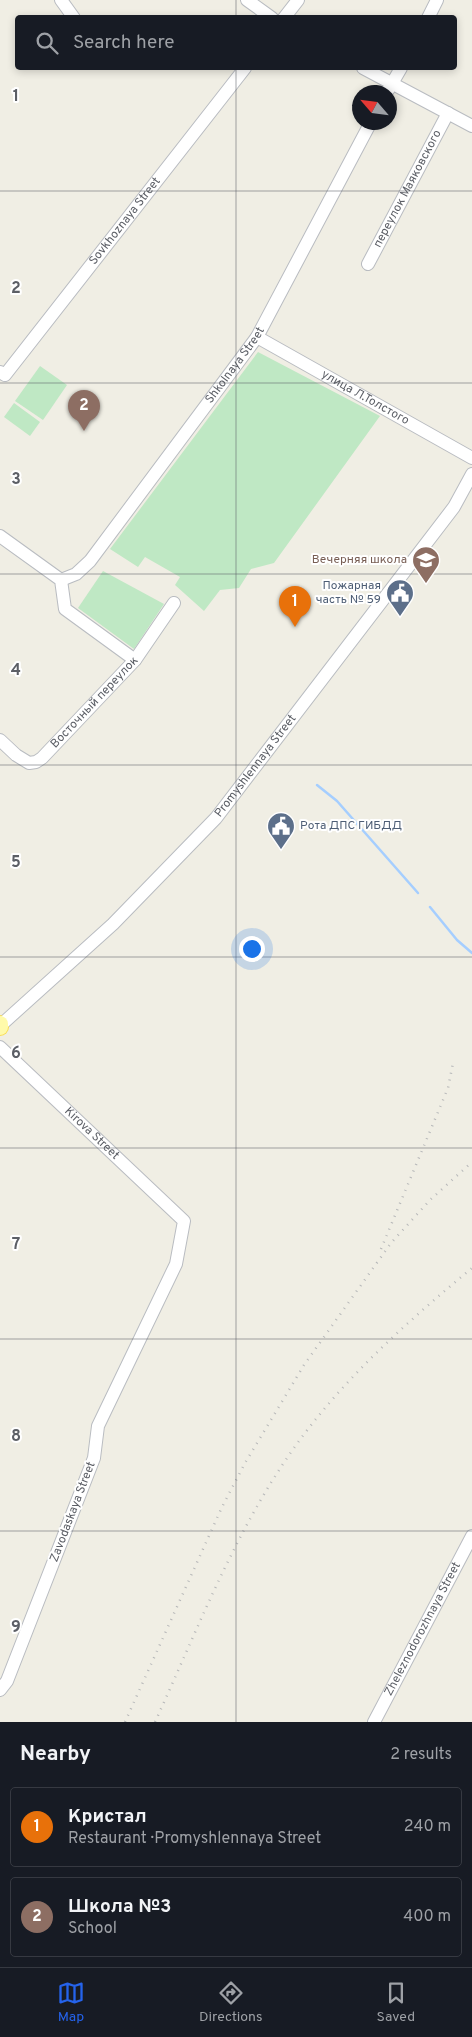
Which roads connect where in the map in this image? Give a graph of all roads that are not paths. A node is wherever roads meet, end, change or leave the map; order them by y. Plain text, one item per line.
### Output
1 (61, 0) edge
2 (248, 0) edge
3 (298, 0) edge
4 (437, 0) edge
5 (72, 15) edge
6 (268, 15) edge
7 (286, 15) edge
8 (430, 15) edge
9 (243, 70) edge
10 (366, 70) edge
11 (400, 70) edge
12 (386, 85) edge
13 (392, 85) edge
14 (397, 91) edge
15 (448, 113) junction
16 (472, 126) edge
17 (367, 130) edge
18 (368, 264) dead end
19 (257, 336) junction
20 (0, 372) edge
21 (472, 458) edge
22 (472, 474) edge
23 (0, 536) edge
24 (61, 580) junction
25 (174, 603) dead end
26 (135, 660) junction
27 (0, 740) edge
28 (0, 1025) edge
29 (0, 1047) edge
30 (184, 1221) joint
31 (472, 1536) edge
32 (0, 1690) edge
33 (374, 1722) edge

1 - 5 street
2 - 6 street
3 - 7 street
4 - 8 street
9 - 20 street, Sovkhoznaya Street
10 - 12 street
11 - 13 street
14 - 15 street
15 - 16 street
15 - 18 street, переулок Маяковского
17 - 19 street, Shkolnaya Street
19 - 21 street, улица Л.Толстого
19 - 24 street, Shkolnaya Street
22 - 28 street, Promyshlennaya Street
23 - 24 street
24 - 26 street
25 - 26 street, Восточный переулок
26 - 27 street, Восточный переулок
29 - 30 street, Kirova Street
30 - 32 street, Zavodaskaya Street
31 - 33 street, Zheleznodorozhnaya Street

